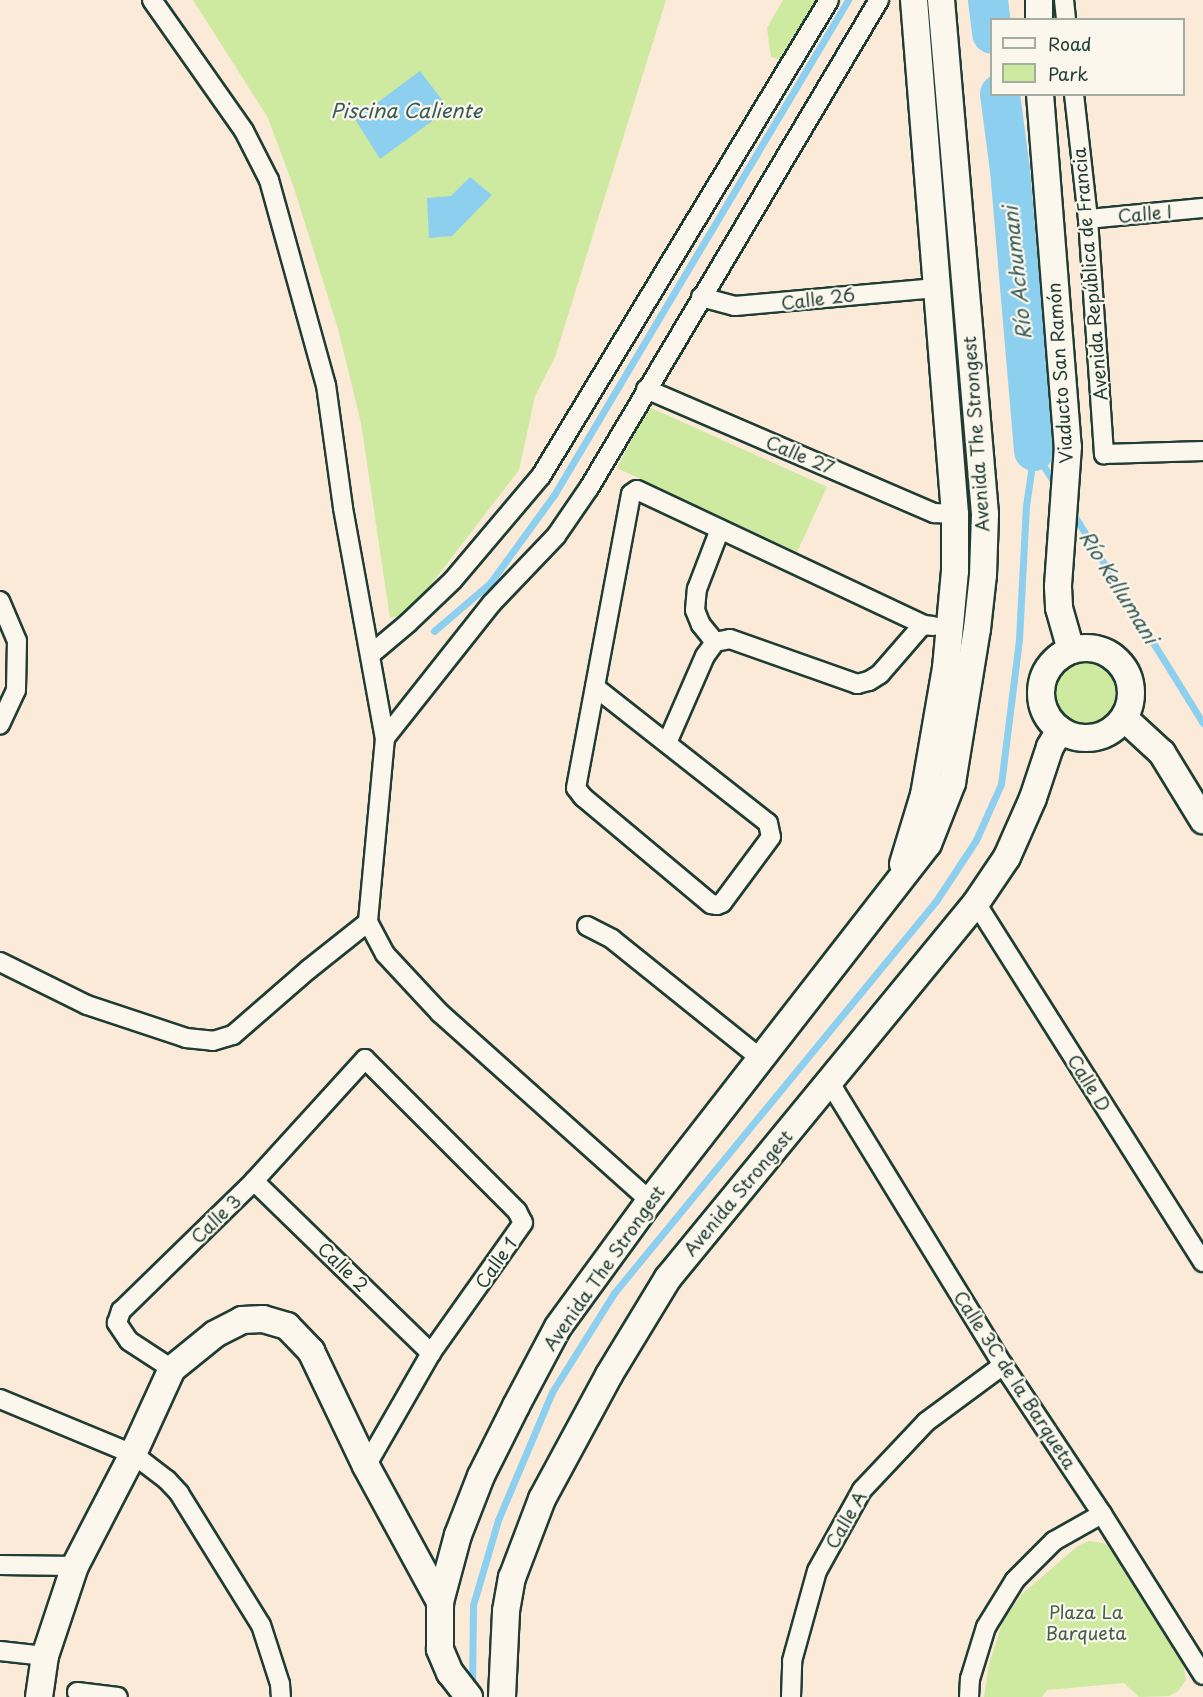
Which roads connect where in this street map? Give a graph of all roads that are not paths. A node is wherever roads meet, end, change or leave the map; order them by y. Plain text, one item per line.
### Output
1 (152, 0) edge
2 (829, 0) edge
3 (879, 0) edge
4 (914, 0) edge
5 (941, 0) edge
6 (1039, 0) edge
7 (1064, 0) edge
8 (1039, 18) edge
9 (1066, 18) edge
10 (1040, 96) edge
11 (1074, 96) edge
12 (1203, 208) edge
13 (1088, 219) junction
14 (964, 286) junction
15 (936, 288) junction
16 (701, 297) junction
17 (646, 389) junction
18 (1203, 451) edge
19 (955, 514) junction
20 (985, 514) junction
21 (720, 529) junction
22 (0, 601) edge
23 (924, 625) junction
24 (950, 627) junction
25 (978, 629) junction
26 (715, 642) junction
27 (1071, 650) junction
28 (370, 655) junction
29 (595, 687) junction
30 (1124, 718) junction
31 (0, 724) edge
32 (1060, 730) junction
33 (385, 738) junction
34 (668, 743) junction
35 (1203, 820) edge
36 (894, 886) junction
37 (976, 903) junction
38 (369, 922) junction
39 (587, 926) dead end
40 (0, 962) edge
41 (760, 1058) junction
42 (364, 1059) joint
43 (830, 1083) junction
44 (254, 1181) junction
45 (650, 1201) junction
46 (1203, 1262) edge
47 (432, 1353) junction
48 (1003, 1365) junction
49 (172, 1369) junction
50 (0, 1399) edge
51 (133, 1454) junction
52 (366, 1466) junction
53 (1102, 1514) junction
54 (0, 1565) edge
55 (75, 1566) junction
56 (440, 1602) junction
57 (0, 1651) edge
58 (45, 1656) junction
59 (1203, 1675) edge
60 (77, 1692) dead end
61 (465, 1692) edge
62 (39, 1697) edge
63 (118, 1697) edge
64 (281, 1697) edge
65 (502, 1697) edge
66 (791, 1697) edge
67 (969, 1697) edge

1 - 28 street
2 - 28 street
3 - 16 street
4 - 15 street, Avenida The Strongest
5 - 14 street, Avenida The Strongest
6 - 8 street
7 - 9 street
10 - 27 street, Viaducto San Ramón
11 - 13 street, Avenida República de Francia
12 - 13 street, Calle I
13 - 18 street, Avenida República de Francia
14 - 15 street
14 - 20 street, Avenida The Strongest
15 - 16 street, Calle 26
15 - 19 street, Avenida The Strongest
16 - 17 street
17 - 19 street, Calle 27
17 - 33 street
19 - 20 street
19 - 24 street, Avenida The Strongest
20 - 25 street, Avenida The Strongest
21 - 23 street
21 - 26 street
21 - 29 street
22 - 31 street
23 - 24 street
23 - 26 street
24 - 25 street
24 - 36 street, Avenida The Strongest
25 - 36 street, Avenida The Strongest
26 - 34 street
27 - 30 street
27 - 32 street
28 - 33 street
29 - 34 street
29 - 34 street
30 - 32 street
30 - 35 street
32 - 37 street, Avenida Strongest
33 - 38 street
36 - 41 street, Avenida The Strongest
37 - 43 street, Avenida Strongest
37 - 46 street, Calle D
38 - 40 street
38 - 45 street
39 - 41 street
41 - 45 street, Avenida The Strongest
42 - 44 street, Calle 3
42 - 47 street, Calle 1
43 - 48 street, Calle 3C de la Barqueta
43 - 65 street, Avenida Strongest
44 - 47 street, Calle 2
44 - 49 street, Calle 3
45 - 56 street, Avenida The Strongest
47 - 52 street, Calle 1
48 - 53 street, Calle 3C de la Barqueta
48 - 66 street, Calle A
49 - 51 street
49 - 52 street
50 - 51 street
51 - 55 street
51 - 64 street
52 - 56 street
53 - 59 street, Calle 3C de la Barqueta
53 - 67 street
54 - 55 street
55 - 58 street
56 - 61 street, Avenida The Strongest
57 - 58 street
58 - 62 street
60 - 63 street

